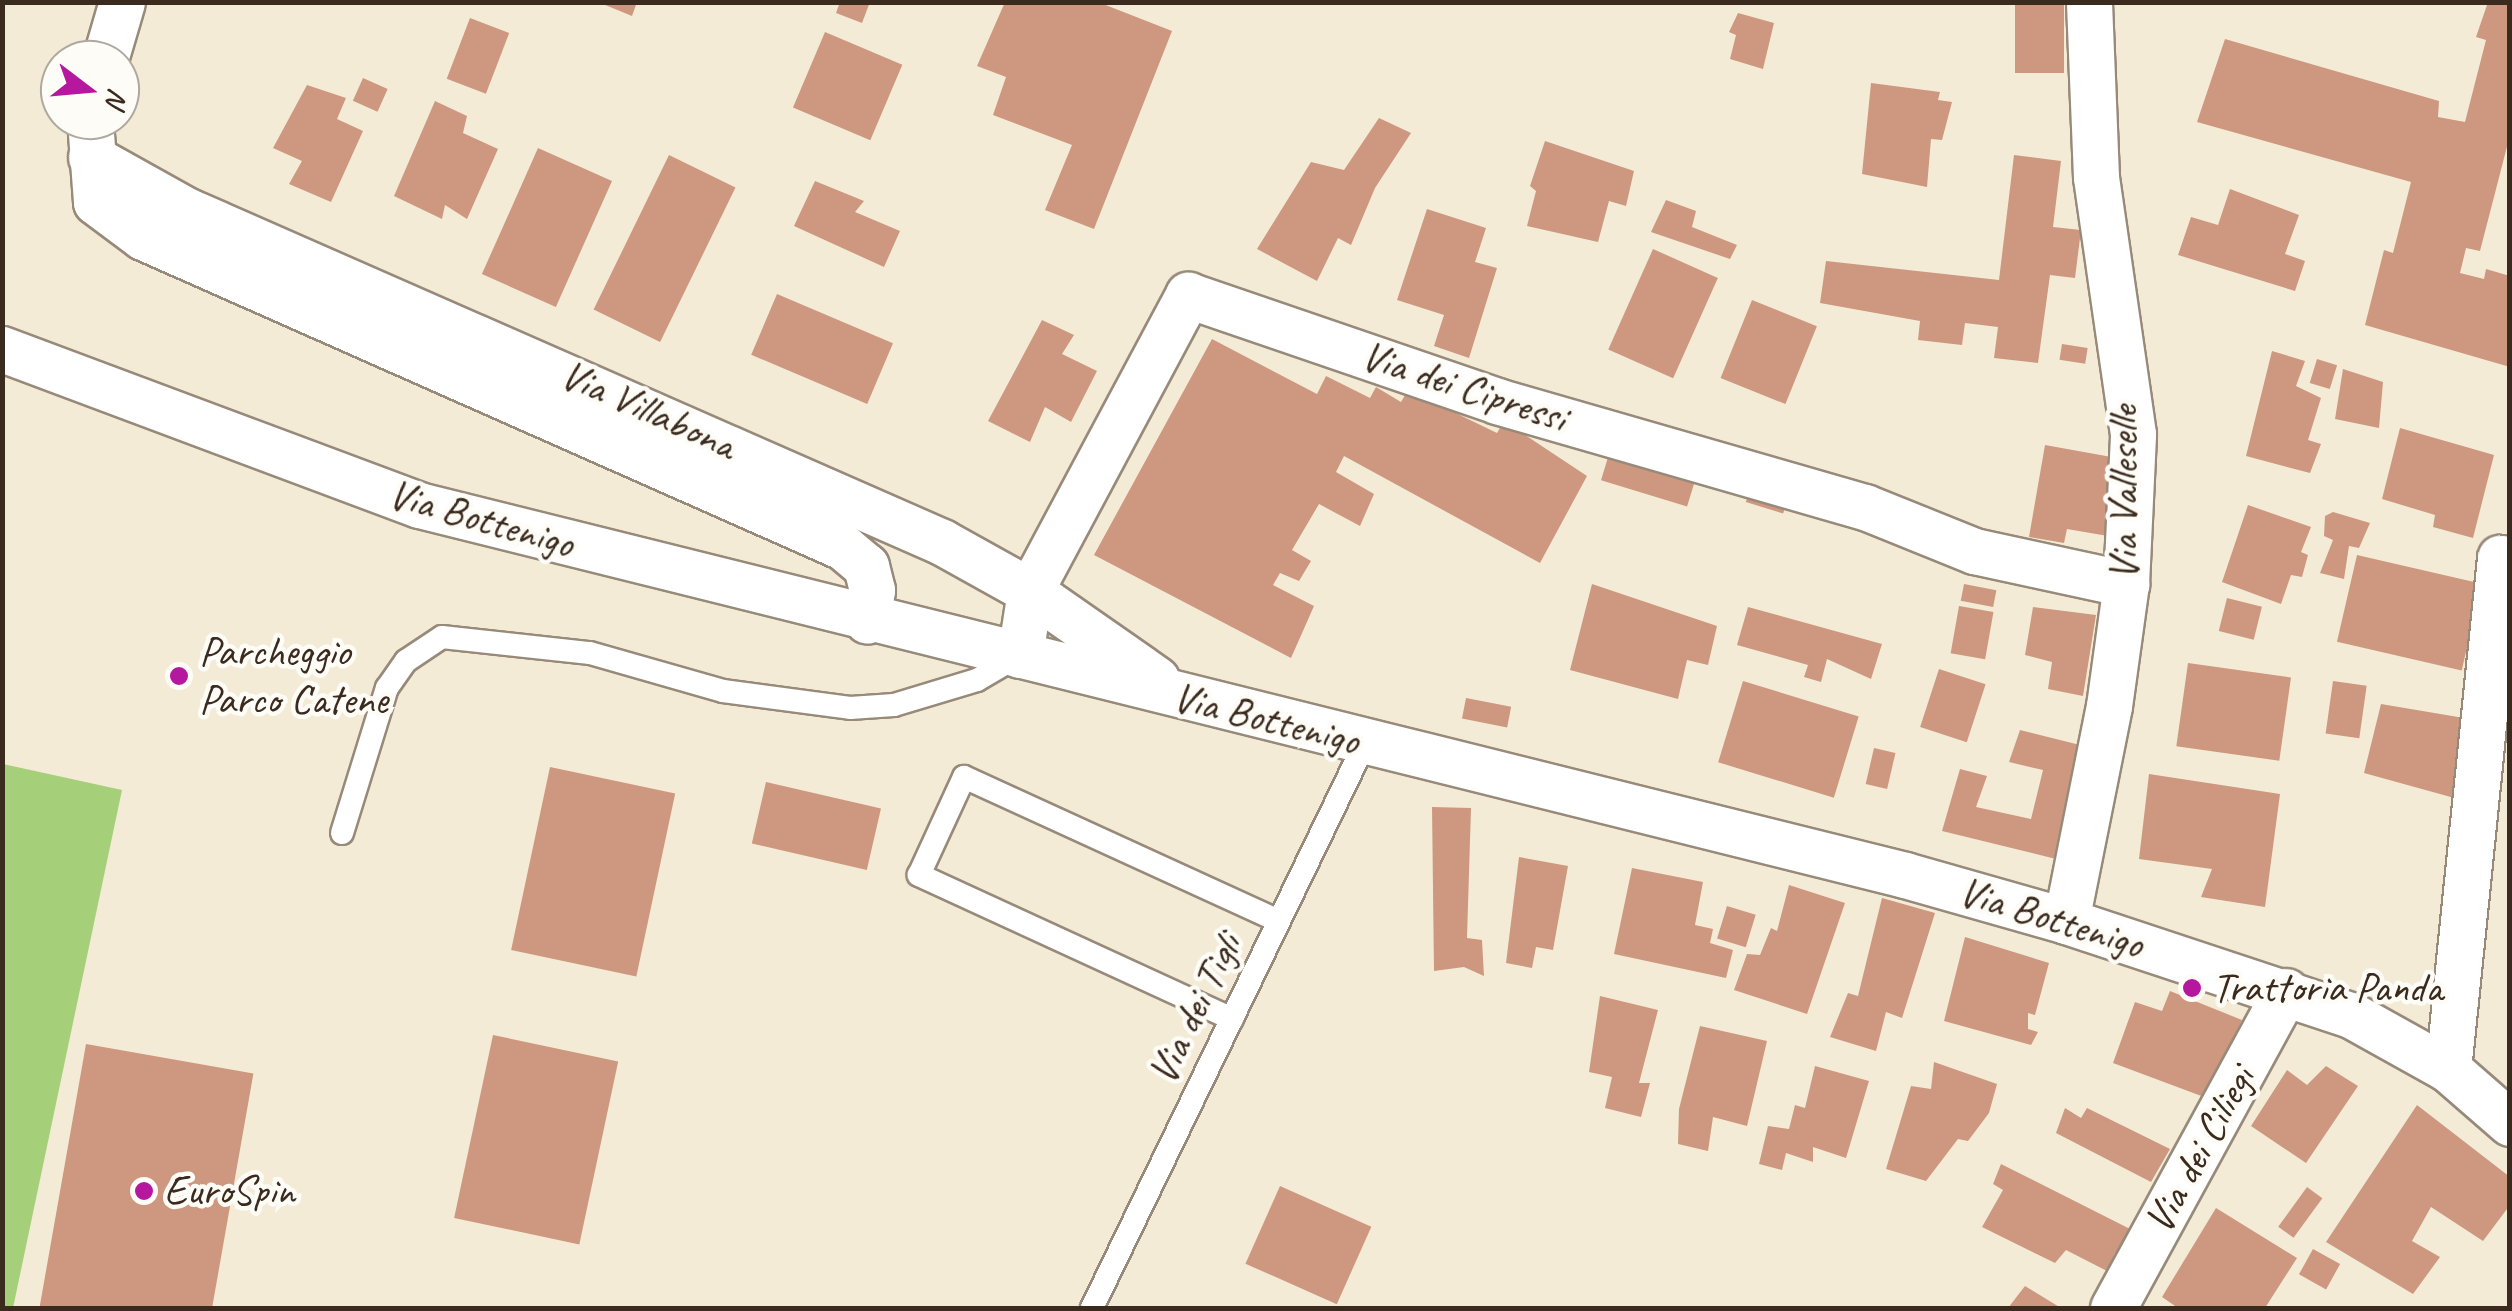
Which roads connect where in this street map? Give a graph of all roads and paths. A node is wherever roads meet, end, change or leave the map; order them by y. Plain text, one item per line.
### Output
1 (122, 2) edge
2 (2088, 2) edge
3 (111, 40) edge
4 (90, 140) edge
5 (93, 140) edge
6 (2, 349) edge
7 (2500, 558) dead end
8 (2126, 584) junction
9 (1030, 591) junction
10 (867, 621) junction
11 (1020, 655) junction
12 (1186, 700) junction
13 (1365, 743) junction
14 (342, 832) dead end
15 (2066, 921) junction
16 (1278, 922) junction
17 (2286, 991) junction
18 (1232, 1019) junction
19 (2448, 1069) junction
20 (2510, 1124) edge
21 (1092, 1308) edge
22 (2113, 1308) edge

1 - 3 street
2 - 8 street, Via Valleselle
4 - 10 street, Via Villabona
5 - 9 street, Via Villabona
6 - 10 street, Via Bottenigo
7 - 19 street
8 - 9 street, Via dei Cipressi
8 - 15 street, Via Valleselle
9 - 11 street, Via dei Cipressi
9 - 12 street, Via Villabona
10 - 11 street, Via Bottenigo
11 - 12 street, Via Bottenigo
11 - 14 lane
12 - 13 street, Via Bottenigo
13 - 15 street, Via Bottenigo
13 - 16 lane, Via dei Tigli
15 - 17 street, Via Bottenigo
16 - 18 lane, Via dei Tigli
16 - 18 lane
17 - 19 street, Via Bottenigo
17 - 22 street, Via dei Ciliegi
18 - 21 lane, Via dei Tigli
19 - 20 street, Via Bottenigo

